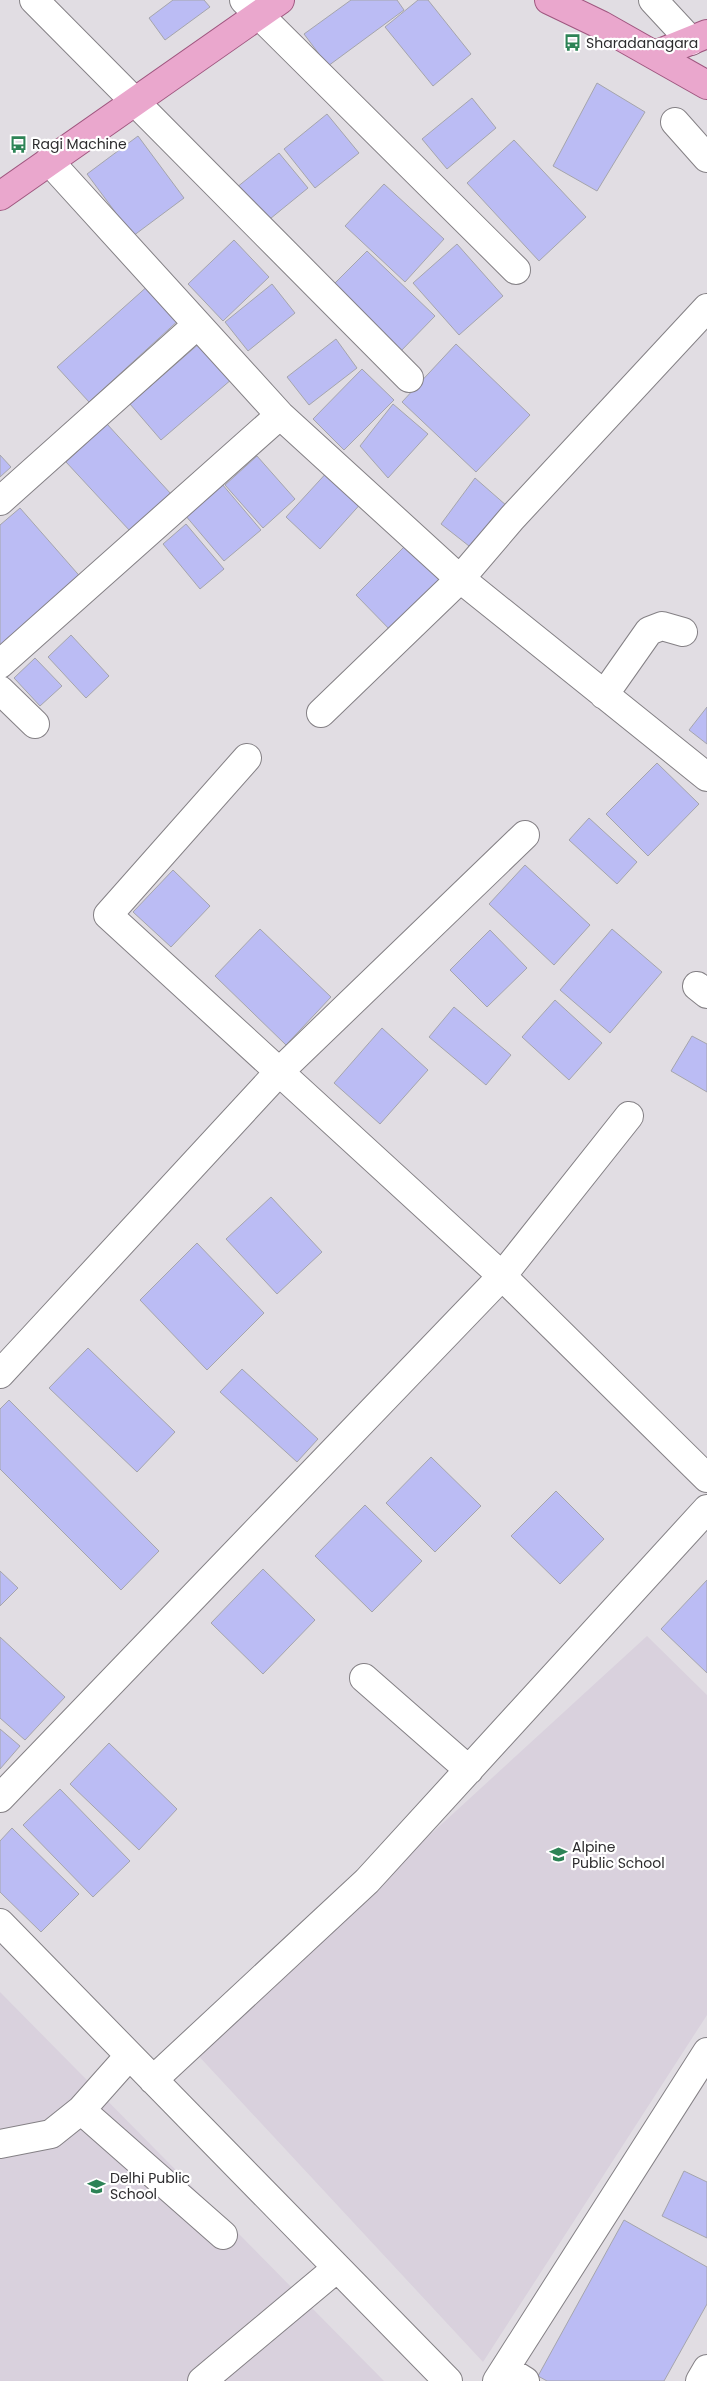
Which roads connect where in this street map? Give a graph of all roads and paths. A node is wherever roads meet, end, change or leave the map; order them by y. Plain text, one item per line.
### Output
1 (34, 0) edge
2 (549, 0) edge
3 (653, 0) edge
4 (261, 5) edge
5 (699, 37) edge
6 (655, 55) junction
7 (707, 85) edge
8 (134, 102) junction
9 (674, 122) dead end
10 (704, 147) edge
11 (49, 161) junction
12 (0, 196) edge
13 (516, 270) dead end
14 (707, 308) edge
15 (197, 325) junction
16 (409, 378) dead end
17 (280, 415) junction
18 (0, 501) edge
19 (460, 579) junction
20 (683, 632) dead end
21 (0, 664) edge
22 (0, 690) edge
23 (604, 695) junction
24 (321, 713) dead end
25 (35, 724) dead end
26 (247, 758) dead end
27 (707, 777) edge
28 (525, 835) dead end
29 (278, 1073) junction
30 (629, 1116) dead end
31 (502, 1276) junction
32 (0, 1374) edge
33 (707, 1478) edge
34 (707, 1509) edge
35 (364, 1678) dead end
36 (469, 1770) junction
37 (0, 1798) edge
38 (0, 1923) edge
39 (707, 2052) edge
40 (129, 2056) junction
41 (153, 2080) junction
42 (81, 2110) junction
43 (0, 2144) edge
44 (223, 2235) dead end
45 (337, 2268) junction
46 (707, 2369) edge
47 (509, 2377) edge
48 (202, 2381) edge
49 (448, 2381) edge
50 (700, 2381) edge

1 - 8 street
2 - 6 main road
3 - 5 street
4 - 8 main road
4 - 13 street
5 - 6 main road
6 - 7 main road
8 - 11 main road
8 - 16 street
9 - 10 street
11 - 12 main road
11 - 15 street
14 - 19 street
15 - 17 street
15 - 18 street
17 - 19 street
17 - 21 street
19 - 23 street
19 - 24 street
20 - 23 street
22 - 25 street
23 - 27 street
26 - 29 street
28 - 29 street
29 - 31 street
29 - 32 street
30 - 31 street
31 - 33 street
31 - 37 street
34 - 36 street
35 - 36 street
36 - 41 street
38 - 40 street
39 - 47 street
40 - 41 street
40 - 42 street
41 - 45 street
42 - 43 street
42 - 44 street
45 - 48 street
45 - 49 street
46 - 50 street

